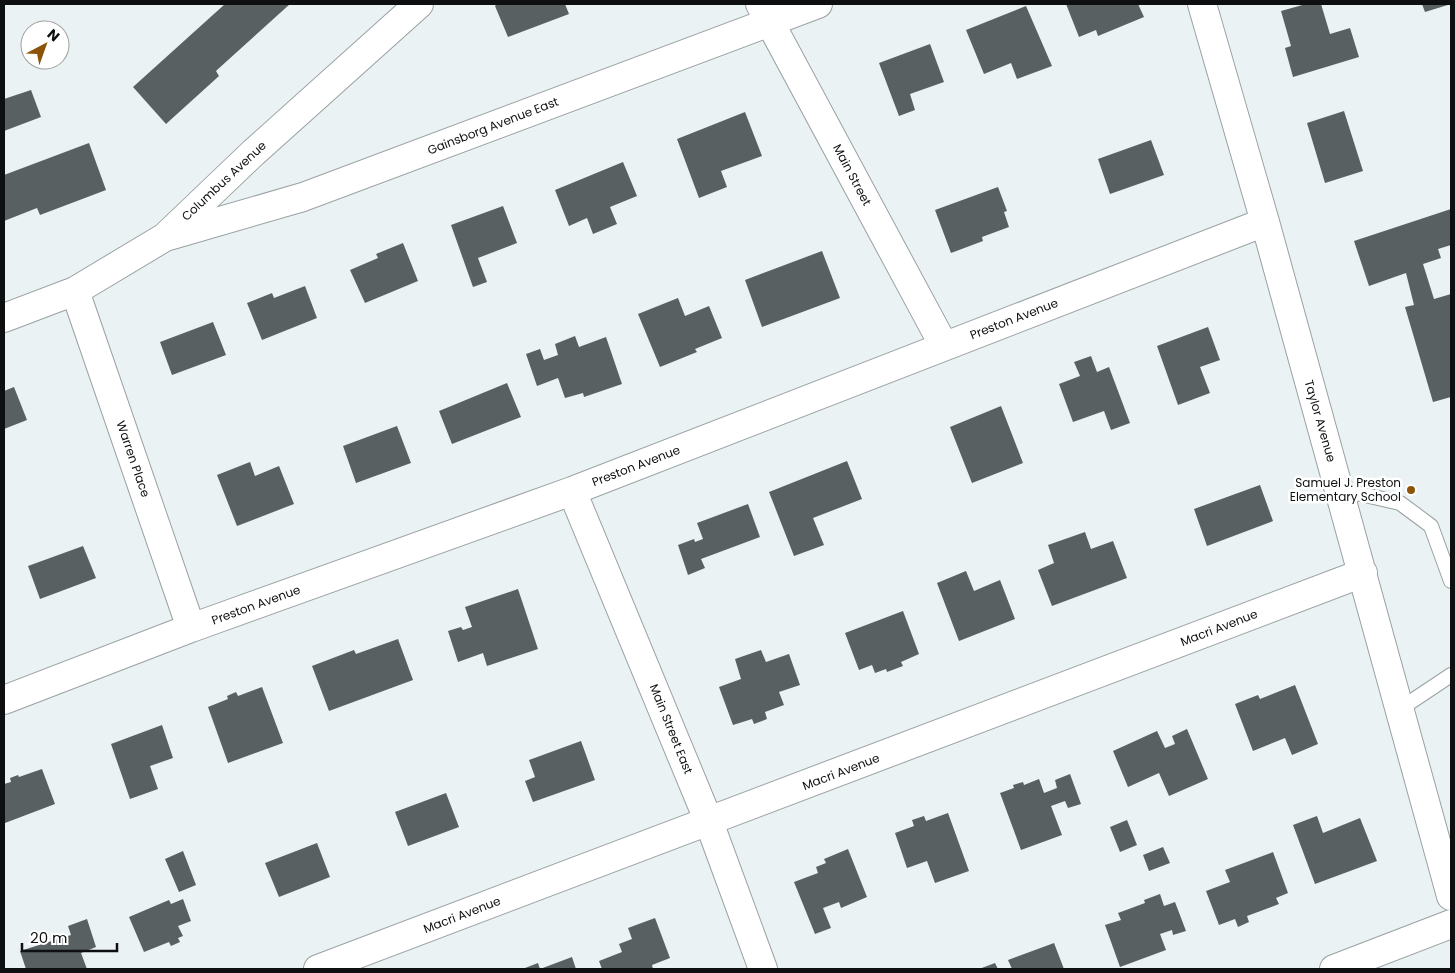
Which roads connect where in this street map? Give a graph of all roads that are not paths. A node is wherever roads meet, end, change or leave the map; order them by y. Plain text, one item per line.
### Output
1 (419, 4) edge
2 (818, 4) edge
3 (1202, 4) edge
4 (765, 13) edge
5 (1265, 222) junction
6 (165, 237) junction
7 (75, 291) junction
8 (4, 318) edge
9 (944, 346) junction
10 (1339, 489) junction
11 (572, 491) junction
12 (1363, 573) junction
13 (1451, 580) edge
14 (192, 628) junction
15 (1451, 675) edge
16 (4, 700) edge
17 (1400, 709) junction
18 (709, 822) junction
19 (1451, 896) edge
20 (1451, 924) edge
21 (318, 969) edge
22 (762, 969) edge
23 (1334, 969) edge

1 - 6 street, Columbus Avenue
2 - 4 street, Gainsborg Avenue East
3 - 5 street, Taylor Avenue
4 - 6 street, Gainsborg Avenue East
4 - 9 street, Main Street
5 - 9 street, Preston Avenue
5 - 10 street, Taylor Avenue
6 - 7 street, Columbus Avenue
7 - 8 street, Columbus Avenue
7 - 14 street, Warren Place
9 - 11 street, Preston Avenue
10 - 12 street, Taylor Avenue
10 - 13 lane
11 - 14 street, Preston Avenue
11 - 18 street, Main Street East
12 - 17 street, Taylor Avenue
12 - 18 street, Macri Avenue
14 - 16 street, Preston Avenue
15 - 17 lane
17 - 19 street, Taylor Avenue
18 - 21 street, Macri Avenue
18 - 22 street, Main Street East
20 - 23 street

